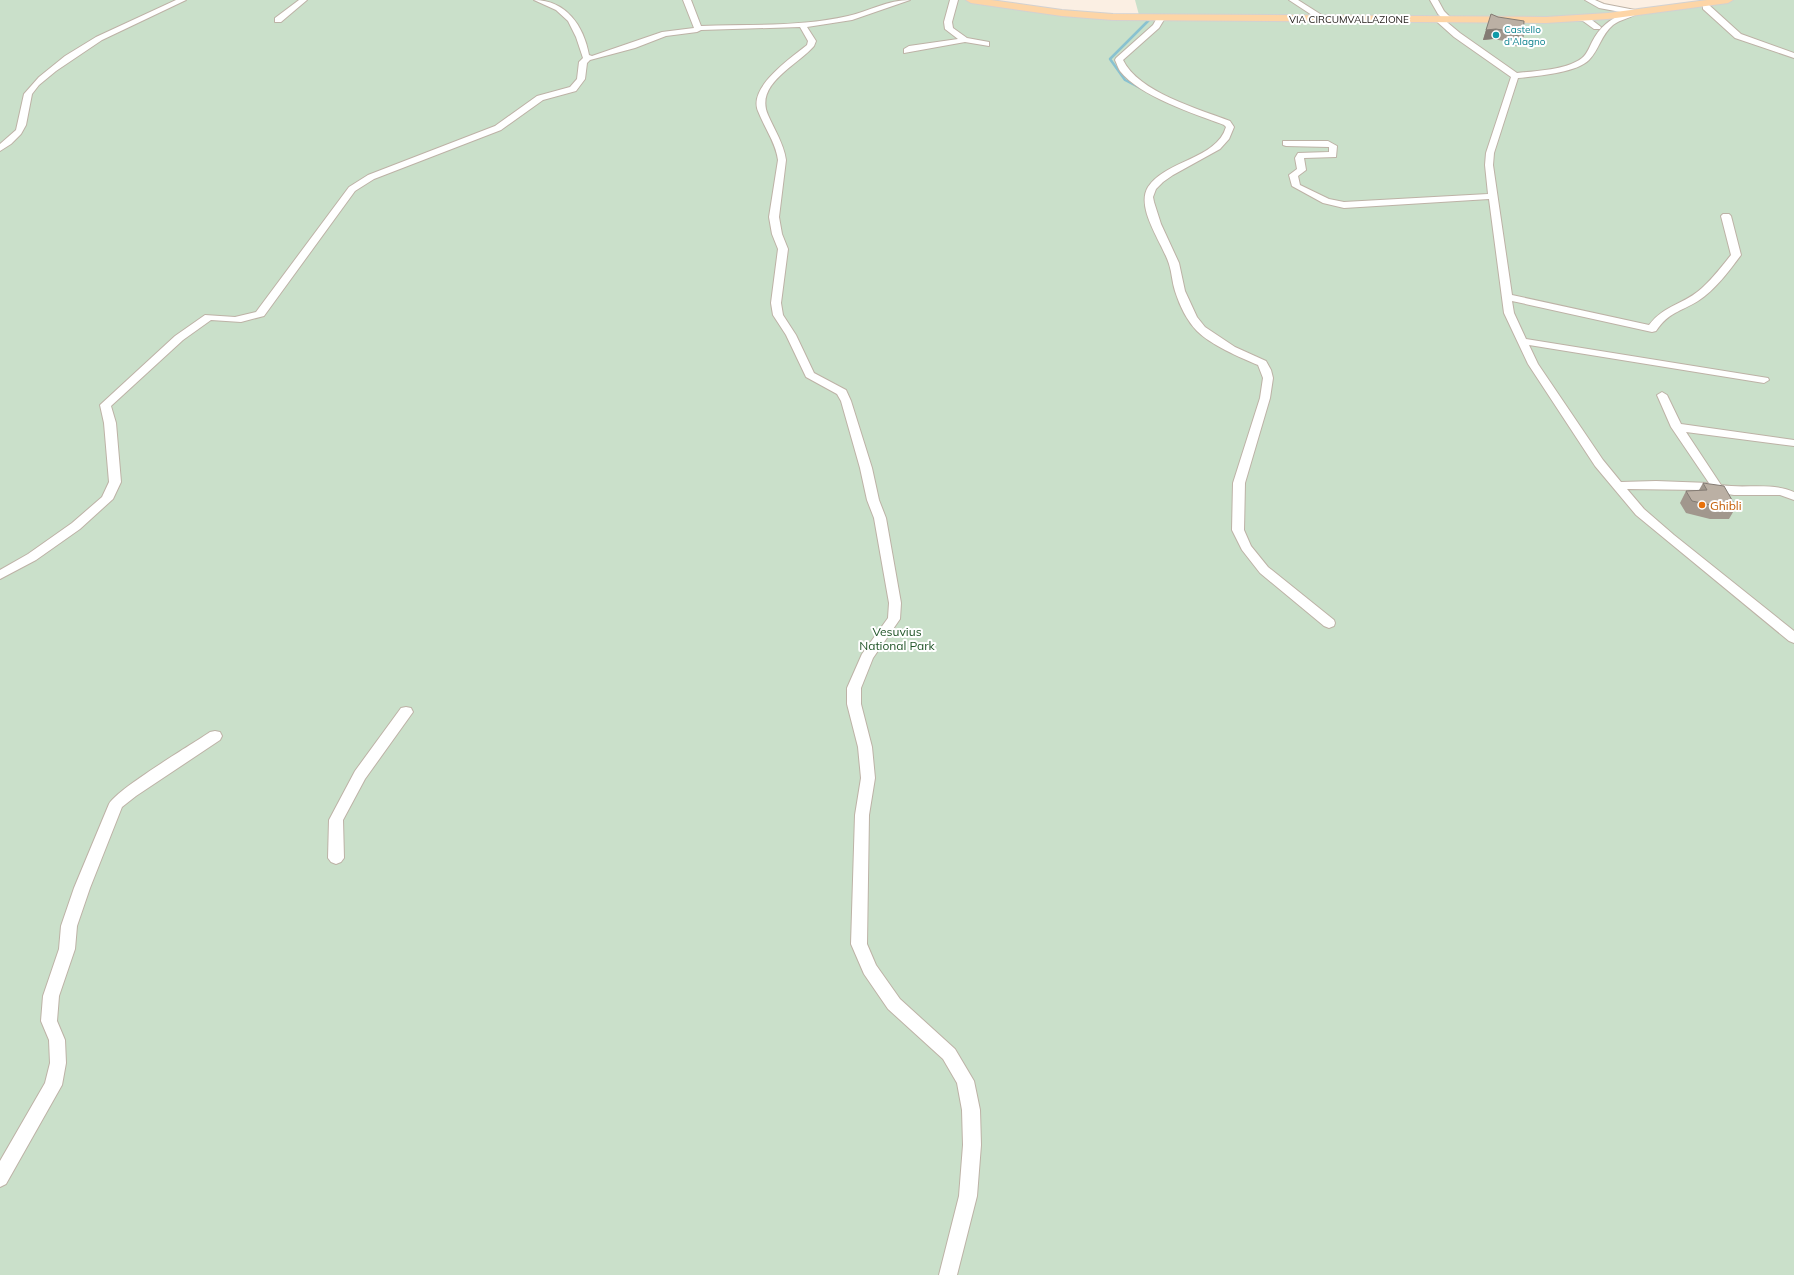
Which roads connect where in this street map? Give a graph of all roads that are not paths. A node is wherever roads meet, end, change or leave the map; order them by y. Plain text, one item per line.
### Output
1 (182, 0) edge
2 (302, 0) edge
3 (538, 0) edge
4 (687, 0) edge
5 (906, 0) edge
6 (954, 0) edge
7 (971, 0) edge
8 (1293, 0) edge
9 (1434, 0) edge
10 (1728, 0) edge
11 (1704, 3) edge
12 (1600, 10) edge
13 (1157, 18) junction
14 (1575, 18) junction
15 (1324, 19) junction
16 (278, 20) dead end
17 (1444, 20) junction
18 (802, 25) junction
19 (698, 28) junction
20 (1599, 32) junction
21 (965, 40) junction
22 (986, 44) dead end
23 (907, 51) dead end
24 (1794, 56) edge
25 (588, 58) junction
26 (1515, 76) junction
27 (1286, 143) dead end
28 (0, 148) edge
29 (1493, 196) junction
30 (1726, 216) dead end
31 (1506, 297) junction
32 (1521, 341) junction
33 (1764, 380) dead end
34 (1662, 395) dead end
35 (1677, 427) junction
36 (1794, 443) edge
37 (1618, 486) junction
38 (1718, 489) junction
39 (1794, 496) edge
40 (0, 575) edge
41 (1329, 623) dead end
42 (1794, 638) edge
43 (406, 712) dead end
44 (215, 736) dead end
45 (336, 858) dead end
46 (0, 1178) edge
47 (948, 1275) edge

1 - 28 street
2 - 16 street
3 - 25 street
4 - 19 street
5 - 18 street
6 - 21 street
7 - 13 main road, VIA CIRCUMVALLAZIONE
8 - 15 street
9 - 17 street
10 - 11 main road, VIA CIRCUMVALLAZIONE
11 - 12 main road, VIA CIRCUMVALLAZIONE
11 - 24 street
12 - 14 main road, VIA CIRCUMVALLAZIONE
12 - 20 street
12 - 20 street
13 - 15 main road, VIA CIRCUMVALLAZIONE
13 - 41 street
14 - 17 main road, VIA CIRCUMVALLAZIONE
14 - 20 street
15 - 17 main road, VIA CIRCUMVALLAZIONE
17 - 26 street
18 - 19 street
18 - 47 street
19 - 25 street
20 - 26 street
21 - 22 street
21 - 23 street
25 - 40 street
26 - 29 street
27 - 29 street
29 - 31 street
30 - 31 street
31 - 32 street
32 - 33 street
32 - 37 street
34 - 35 street
35 - 36 street
35 - 38 street
37 - 38 street
37 - 42 street
38 - 39 street
43 - 45 street
44 - 46 street

